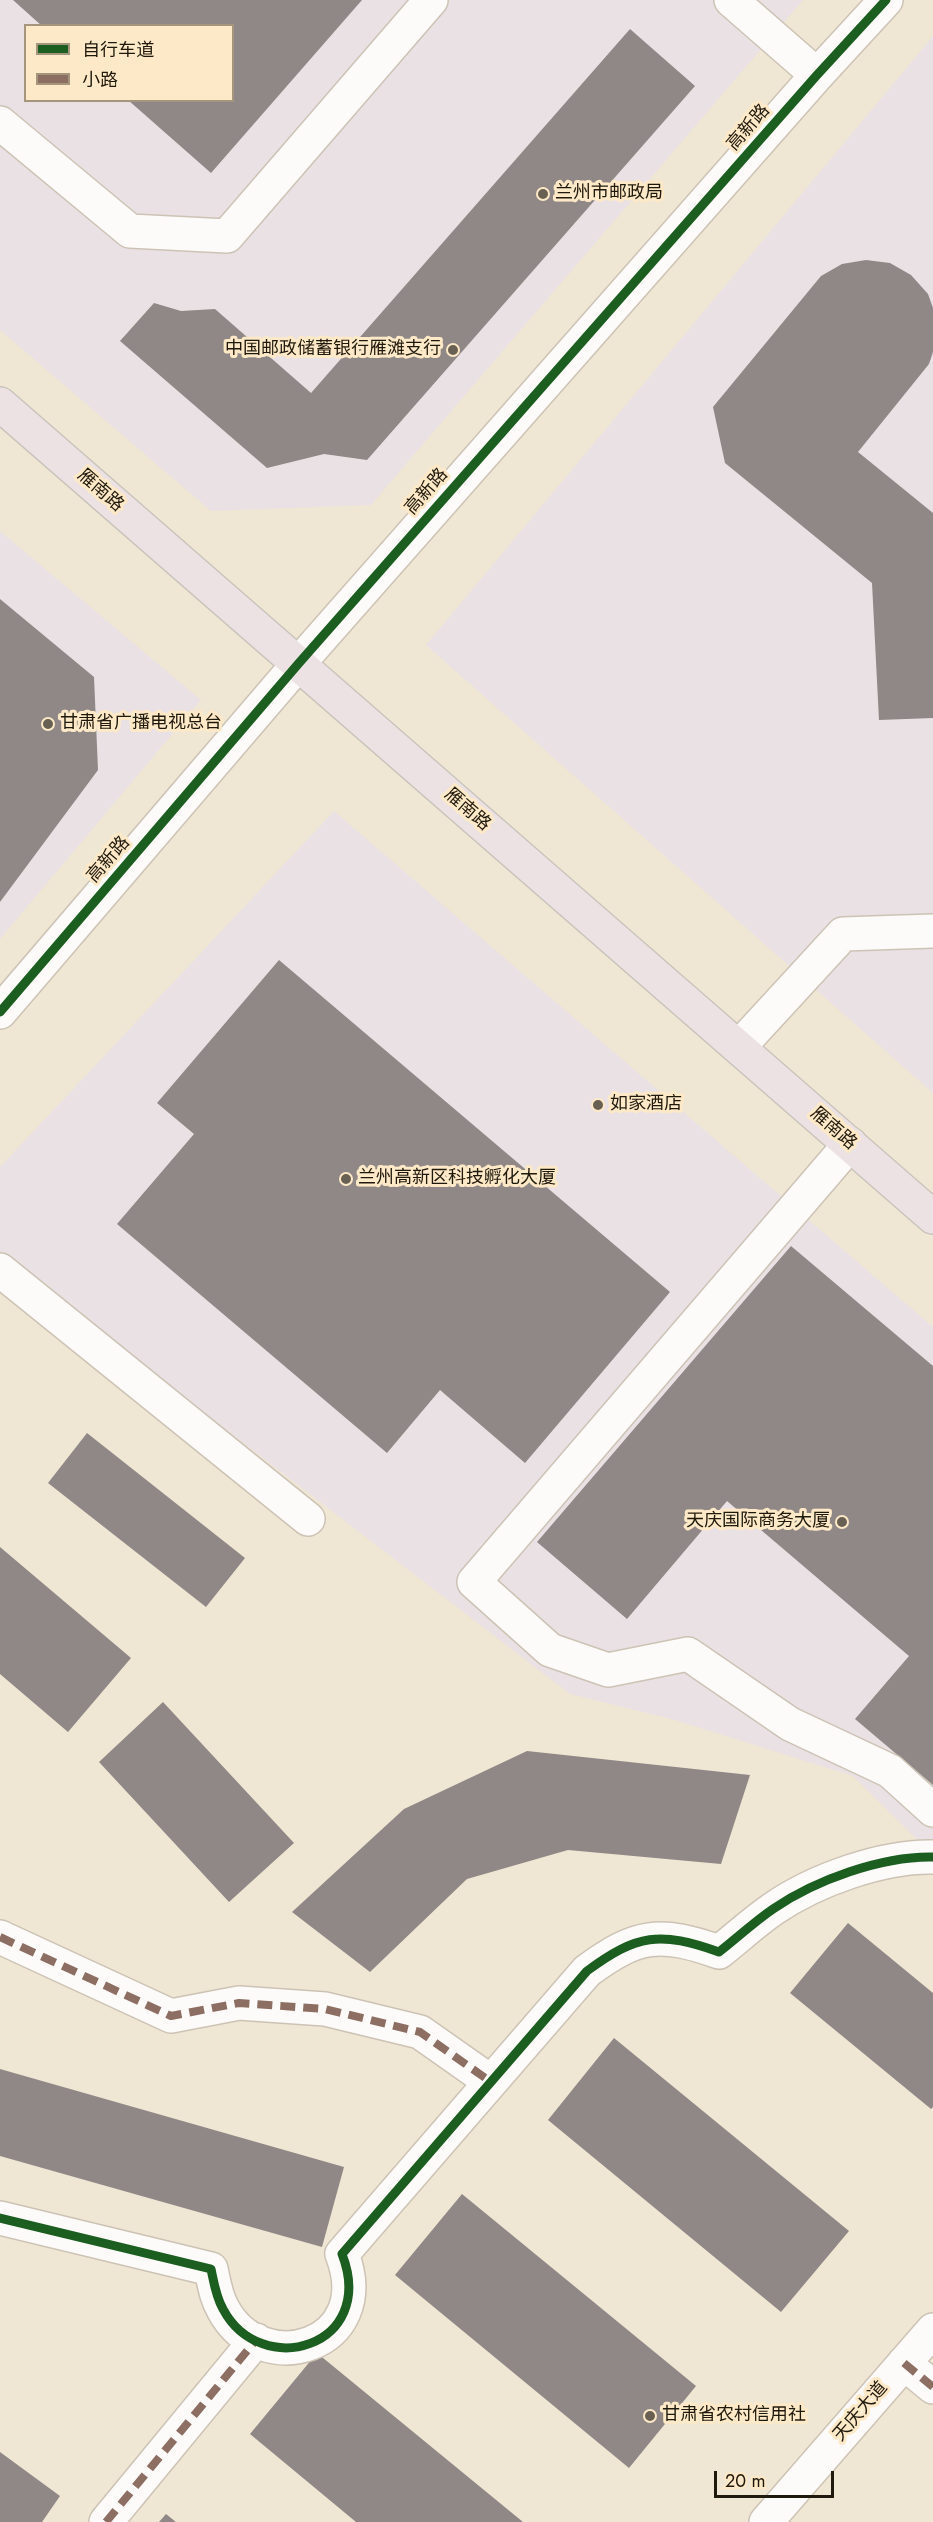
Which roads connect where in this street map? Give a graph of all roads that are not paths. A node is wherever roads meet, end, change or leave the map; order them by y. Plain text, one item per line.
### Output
1 (431, 0) edge
2 (731, 0) edge
3 (886, 0) edge
4 (817, 75) junction
5 (0, 123) edge
6 (0, 404) edge
7 (299, 663) junction
8 (933, 931) edge
9 (0, 1012) edge
10 (739, 1047) junction
11 (850, 1144) junction
12 (929, 1207) edge
13 (0, 1270) edge
14 (308, 1519) dead end
15 (933, 1810) edge
16 (933, 1857) edge
17 (0, 1937) edge
18 (491, 2082) junction
19 (0, 2218) edge
20 (933, 2330) edge
21 (256, 2340) junction
22 (904, 2363) junction
23 (933, 2387) edge
24 (106, 2522) edge
25 (766, 2522) edge

1 - 5 street
2 - 4 street
3 - 4 street, 高新路
4 - 7 street, 高新路
6 - 7 main road, 雁南路
7 - 9 street, 高新路
7 - 10 main road, 雁南路
8 - 10 street
10 - 11 main road, 雁南路
11 - 12 main road, 雁南路
11 - 15 street
13 - 14 street
16 - 18 street
17 - 18 street
18 - 21 street
19 - 21 street
20 - 22 street, 天庆大道
21 - 24 street
22 - 23 street
22 - 25 street, 天庆大道

